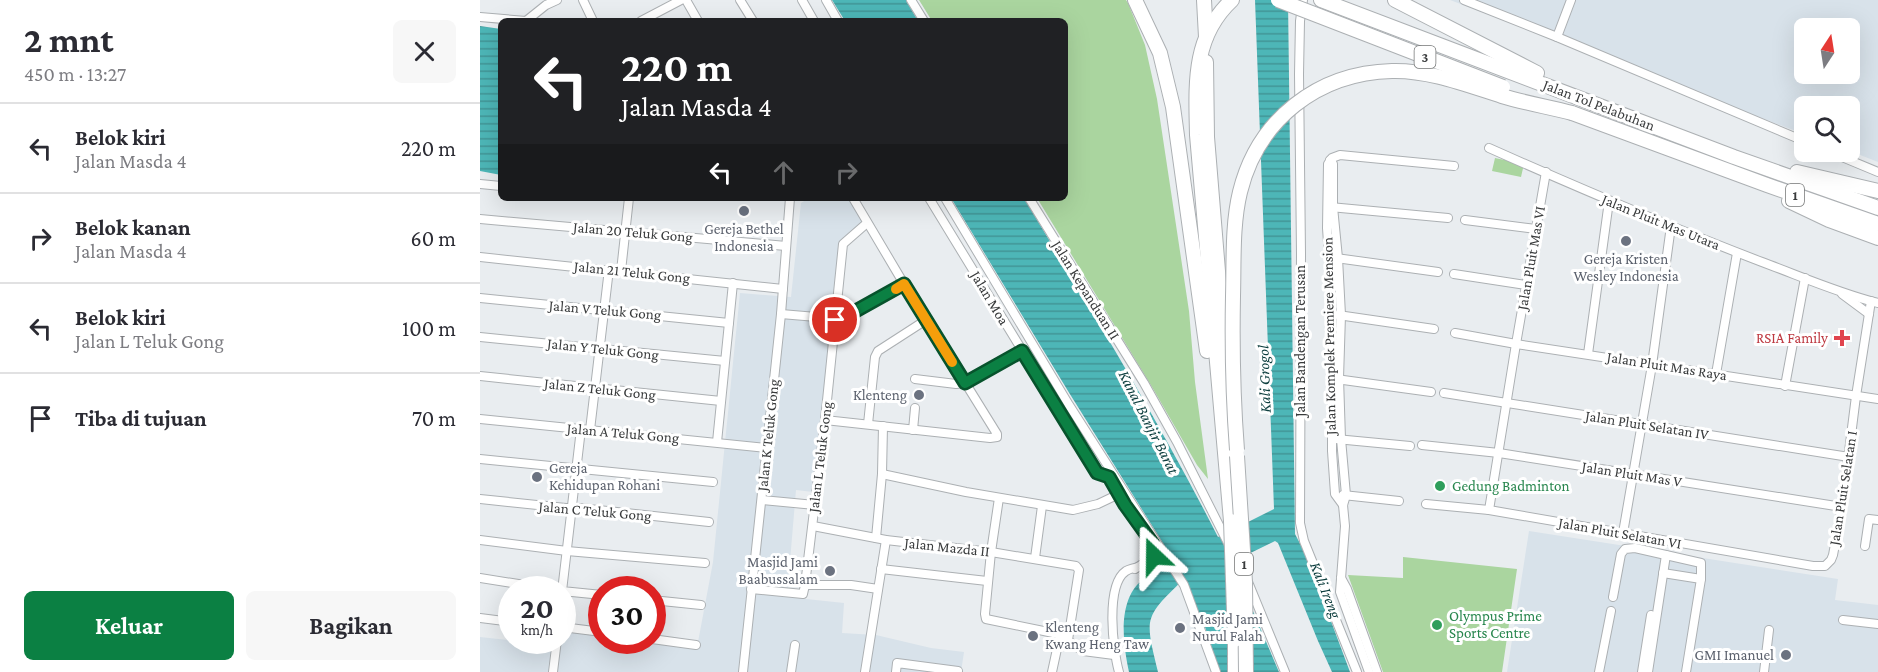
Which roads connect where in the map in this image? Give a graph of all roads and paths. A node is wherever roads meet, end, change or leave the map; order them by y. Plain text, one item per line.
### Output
1 (557, 0) edge
2 (583, 0) edge
3 (681, 0) edge
4 (686, 0) edge
5 (740, 0) edge
6 (802, 0) edge
7 (826, 0) edge
8 (911, 0) edge
9 (1135, 0) edge
10 (1204, 0) edge
11 (1232, 0) edge
12 (1278, 0) edge
13 (1303, 0) edge
14 (1321, 0) edge
15 (1395, 0) edge
16 (1464, 0) edge
17 (1571, 0) edge
18 (545, 2) edge
19 (480, 17) edge
20 (529, 18) edge
21 (592, 18) edge
22 (647, 18) edge
23 (696, 18) edge
24 (751, 18) edge
25 (812, 18) edge
26 (836, 18) edge
27 (922, 18) edge
28 (498, 19) edge
29 (1557, 37) junction
30 (1603, 106) junction
31 (1572, 113) junction
32 (1794, 137) edge
33 (1489, 148) dead end
34 (1734, 157) junction
35 (1854, 162) edge
36 (1713, 165) junction
37 (1454, 166) dead end
38 (1546, 172) junction
39 (1878, 172) edge
40 (480, 184) edge
41 (498, 186) edge
42 (1878, 191) edge
43 (629, 201) edge
44 (790, 201) edge
45 (855, 201) edge
46 (930, 201) edge
47 (947, 201) edge
48 (1031, 201) edge
49 (1609, 201) junction
50 (1330, 207) junction
51 (1878, 208) edge
52 (1448, 218) dead end
53 (480, 219) edge
54 (1465, 220) dead end
55 (867, 223) junction
56 (1878, 224) edge
57 (1671, 226) junction
58 (1536, 229) junction
59 (626, 231) junction
60 (1878, 238) edge
61 (786, 246) junction
62 (1737, 253) junction
63 (480, 257) edge
64 (1328, 258) junction
65 (1338, 258) junction
66 (609, 269) junction
67 (621, 271) junction
68 (1438, 272) dead end
69 (1454, 274) dead end
70 (1805, 278) junction
71 (733, 283) junction
72 (904, 284) junction
73 (1526, 285) junction
74 (783, 289) junction
75 (1836, 290) junction
76 (480, 298) edge
77 (1875, 302) edge
78 (604, 310) junction
79 (781, 314) junction
80 (1869, 314) junction
81 (1336, 315) junction
82 (835, 320) junction
83 (926, 320) junction
84 (729, 322) junction
85 (1434, 329) dead end
86 (1455, 333) dead end
87 (480, 337) edge
88 (1516, 344) junction
89 (600, 349) junction
90 (1022, 351) junction
91 (1588, 354) junction
92 (725, 361) junction
93 (1652, 365) junction
94 (1716, 374) junction
95 (480, 376) edge
96 (915, 379) dead end
97 (1335, 379) junction
98 (965, 383) junction
99 (1785, 386) junction
100 (595, 389) junction
101 (1431, 392) dead end
102 (1444, 393) dead end
103 (1856, 396) junction
104 (1878, 399) edge
105 (721, 401) junction
106 (1220, 401) junction
107 (1506, 403) junction
108 (915, 408) dead end
109 (480, 418) edge
110 (825, 420) junction
111 (868, 424) junction
112 (1642, 424) junction
113 (883, 426) junction
114 (581, 429) junction
115 (590, 430) junction
116 (914, 430) junction
117 (1332, 439) junction
118 (1341, 439) junction
119 (717, 442) junction
120 (1422, 445) dead end
121 (1410, 446) dead end
122 (766, 448) junction
123 (1499, 453) junction
124 (1237, 456) junction
125 (1849, 457) junction
126 (480, 459) edge
127 (577, 468) junction
128 (882, 474) junction
129 (1633, 474) junction
130 (712, 482) dead end
131 (1335, 494) junction
132 (1119, 495) junction
133 (1346, 495) junction
134 (999, 498) junction
135 (480, 499) edge
136 (762, 500) junction
137 (1400, 501) dead end
138 (1426, 504) dead end
139 (815, 505) junction
140 (1343, 505) junction
141 (1042, 506) junction
142 (1842, 507) junction
143 (572, 508) junction
144 (1489, 510) junction
145 (1878, 520) edge
146 (709, 522) dead end
147 (813, 526) junction
148 (1623, 533) junction
149 (876, 538) junction
150 (480, 540) edge
151 (886, 540) junction
152 (1865, 546) dead end
153 (567, 551) junction
154 (991, 552) junction
155 (1666, 555) junction
156 (1035, 558) junction
157 (1168, 559) junction
158 (705, 563) dead end
159 (1813, 566) joint
160 (881, 569) junction
161 (1136, 569) junction
162 (1663, 573) junction
163 (564, 576) edge
164 (480, 578) edge
165 (1701, 579) junction
166 (498, 581) edge
167 (987, 581) junction
168 (751, 589) junction
169 (804, 589) junction
170 (878, 589) junction
171 (1613, 597) dead end
172 (666, 601) edge
173 (701, 605) dead end
174 (1611, 611) dead end
175 (1651, 615) dead end
176 (480, 618) edge
177 (498, 620) edge
178 (1843, 620) dead end
179 (1878, 624) edge
180 (1769, 630) dead end
181 (1060, 635) junction
182 (1068, 640) junction
183 (666, 641) edge
184 (696, 645) dead end
185 (795, 645) dead end
186 (1365, 649) junction
187 (555, 654) edge
188 (1114, 655) junction
189 (936, 670) edge
190 (958, 671) edge
191 (553, 672) edge
192 (743, 672) edge
193 (791, 672) edge
194 (865, 672) edge
195 (896, 672) edge
196 (1052, 672) edge
197 (1119, 672) edge
198 (1216, 672) edge
199 (1235, 672) edge
200 (1246, 672) edge
201 (1285, 672) edge
202 (1357, 672) edge
203 (1370, 672) edge
204 (1377, 672) edge
205 (1599, 672) edge
206 (1642, 672) edge
207 (1648, 672) edge
208 (1686, 672) edge
209 (1764, 672) edge

1 - 18 street
2 - 21 street
3 - 22 street
4 - 23 street
5 - 24 street
6 - 25 street
7 - 26 street
8 - 27 street
9 - 106 highway
10 - 124 highway, bridge
11 - 106 highway
12 - 31 highway, 3, bridge
13 - 202 street, Jalan Bandengan Terusan
14 - 30 highway, Jalan Tol Pelabuhan / 1
15 - 30 highway
16 - 29 street
17 - 29 street
18 - 20 street
19 - 28 street
29 - 32 street
30 - 34 highway, Jalan Tol Pelabuhan / 1
31 - 36 highway, Jalan Tol Pelabuhan / 1
31 - 124 highway, bridge
33 - 38 street, Jalan Pluit Mas Utara
34 - 42 highway
34 - 51 highway, Jalan Tol Pelabuhan / 1
35 - 39 street
36 - 56 highway, Jalan Tol Pelabuhan / 1
36 - 60 highway
37 - 50 street, Jalan Komplek Premiere Mension
38 - 49 street, Jalan Pluit Mas Utara
38 - 58 street, Jalan Pluit Mas VI
40 - 41 street
43 - 59 street
44 - 61 street, Jalan K Teluk Gong
45 - 55 street
46 - 90 street, Jalan Moa
47 - 157 street
48 - 201 street, Jalan Kepanduan II, bridge
49 - 57 street, Jalan Pluit Mas Utara
49 - 91 street
50 - 52 street
50 - 64 street, Jalan Komplek Premiere Mension
50 - 65 street, Jalan Komplek Premiere Mension
53 - 59 street, Jalan 20 Teluk Gong
54 - 58 street
55 - 72 street
55 - 82 street, Jalan L Teluk Gong
57 - 62 street, Jalan Pluit Mas Utara
57 - 93 street
58 - 73 street, Jalan Pluit Mas VI
59 - 61 street, Jalan 20 Teluk Gong
59 - 67 street
61 - 74 street, Jalan K Teluk Gong
62 - 70 street, Jalan Pluit Mas Utara
62 - 94 street
63 - 66 street, Jalan 21 Teluk Gong
64 - 65 street
64 - 81 street, Jalan Komplek Premiere Mension
65 - 68 street
65 - 81 street, Jalan Komplek Premiere Mension
66 - 67 street, Jalan 21 Teluk Gong
66 - 78 street
67 - 71 street, Jalan 21 Teluk Gong
69 - 73 street
70 - 75 street, Jalan Pluit Mas Utara
70 - 99 street
71 - 74 street, Jalan 21 Teluk Gong
71 - 84 street
72 - 82 street
72 - 83 street
73 - 88 street, Jalan Pluit Mas VI
74 - 79 street, Jalan K Teluk Gong
75 - 77 street, Jalan Pluit Mas Utara
75 - 80 street, Jalan Pluit Mas Utara
76 - 78 street, Jalan V Teluk Gong
77 - 80 street, Jalan Pluit Selatan I
78 - 84 street, Jalan V Teluk Gong
78 - 89 street
79 - 82 street
79 - 122 street, Jalan K Teluk Gong
80 - 103 street, Jalan Pluit Selatan I
81 - 85 street
81 - 97 street, Jalan Komplek Premiere Mension
82 - 110 street, Jalan L Teluk Gong
83 - 98 street
83 - 111 street
84 - 92 street
86 - 88 street, Jalan Pluit Mas Raya
87 - 89 street, Jalan Y Teluk Gong
88 - 91 street, Jalan Pluit Mas Raya
88 - 107 street, Jalan Pluit Mas VI
89 - 92 street, Jalan Y Teluk Gong
89 - 100 street
90 - 98 street
90 - 132 street, Jalan Moa
91 - 93 street, Jalan Pluit Mas Raya
92 - 105 street
93 - 94 street, Jalan Pluit Mas Raya
93 - 112 street
94 - 99 street, Jalan Pluit Mas Raya
95 - 100 street, Jalan Z Teluk Gong
96 - 98 street
97 - 101 street
97 - 117 street, Jalan Komplek Premiere Mension
97 - 118 street, Jalan Komplek Premiere Mension
98 - 116 street
99 - 103 street, Jalan Pluit Mas Raya
100 - 105 street, Jalan Z Teluk Gong
100 - 115 street
102 - 107 street, Jalan Pluit Selatan IV
103 - 104 street, Jalan Pluit Mas Raya
103 - 125 street, Jalan Pluit Selatan I
105 - 119 street
106 - 199 highway, 1, bridge
107 - 112 street, Jalan Pluit Selatan IV
107 - 123 street, Jalan Pluit Mas VI
108 - 116 street
109 - 114 street, Jalan A Teluk Gong
110 - 111 street
110 - 139 street, Jalan L Teluk Gong
111 - 113 street
112 - 125 street, Jalan Pluit Selatan IV
112 - 129 street
113 - 116 street
113 - 128 street
114 - 115 street, Jalan A Teluk Gong
114 - 127 street
115 - 119 street, Jalan A Teluk Gong
117 - 118 street
117 - 131 street, Jalan Komplek Premiere Mension
118 - 121 street
118 - 133 street, Jalan Komplek Premiere Mension
119 - 122 street, Jalan A Teluk Gong
120 - 123 street, Jalan Pluit Mas V
122 - 136 street, Jalan K Teluk Gong
123 - 129 street, Jalan Pluit Mas V
123 - 144 street, Jalan Pluit Mas VI
124 - 200 highway, 1, bridge
125 - 142 street, Jalan Pluit Selatan I
126 - 127 street
127 - 130 street
127 - 143 street
128 - 134 street
128 - 149 street
129 - 142 street, Jalan Pluit Mas V
129 - 148 street
131 - 133 street
131 - 140 street
132 - 141 street
132 - 161 street, Jalan Moa
133 - 137 street
133 - 140 street, Jalan Komplek Premiere Mension
134 - 141 street
134 - 154 street
135 - 143 street, Jalan C Teluk Gong
136 - 139 street
136 - 168 street, Jalan K Teluk Gong
138 - 144 street, Jalan Pluit Selatan VI
139 - 147 street, Jalan L Teluk Gong
140 - 186 street, Jalan Komplek Premiere Mension
141 - 156 street
142 - 159 street, Jalan Pluit Selatan I
143 - 146 street, Jalan C Teluk Gong
143 - 153 street
144 - 148 street, Jalan Pluit Selatan VI
145 - 152 street
147 - 149 street, Jalan Mazda II
147 - 169 street, Jalan L Teluk Gong
148 - 159 street, Jalan Pluit Selatan VI
149 - 151 street, Jalan Mazda II
150 - 153 street
151 - 154 street, Jalan Mazda II
151 - 160 street
153 - 158 street
153 - 163 street
154 - 156 street, Jalan Mazda II
154 - 167 street
155 - 162 street
155 - 165 street
155 - 171 street
156 - 182 street, Jalan Mazda II
157 - 161 street
157 - 198 street
160 - 167 street
160 - 170 street
161 - 188 street
162 - 165 street
162 - 207 street
164 - 166 street
165 - 208 street
167 - 181 street
168 - 169 street
168 - 192 street, Jalan K Teluk Gong
169 - 170 street
170 - 194 street
172 - 173 street
174 - 205 street
175 - 206 street
176 - 177 street
178 - 179 street
180 - 209 street
181 - 182 street
181 - 196 street
182 - 188 street
183 - 184 street
185 - 193 street
186 - 203 street, Jalan Komplek Premiere Mension
186 - 204 street, Jalan Komplek Premiere Mension
187 - 191 street
188 - 197 street
189 - 190 street
189 - 195 street

